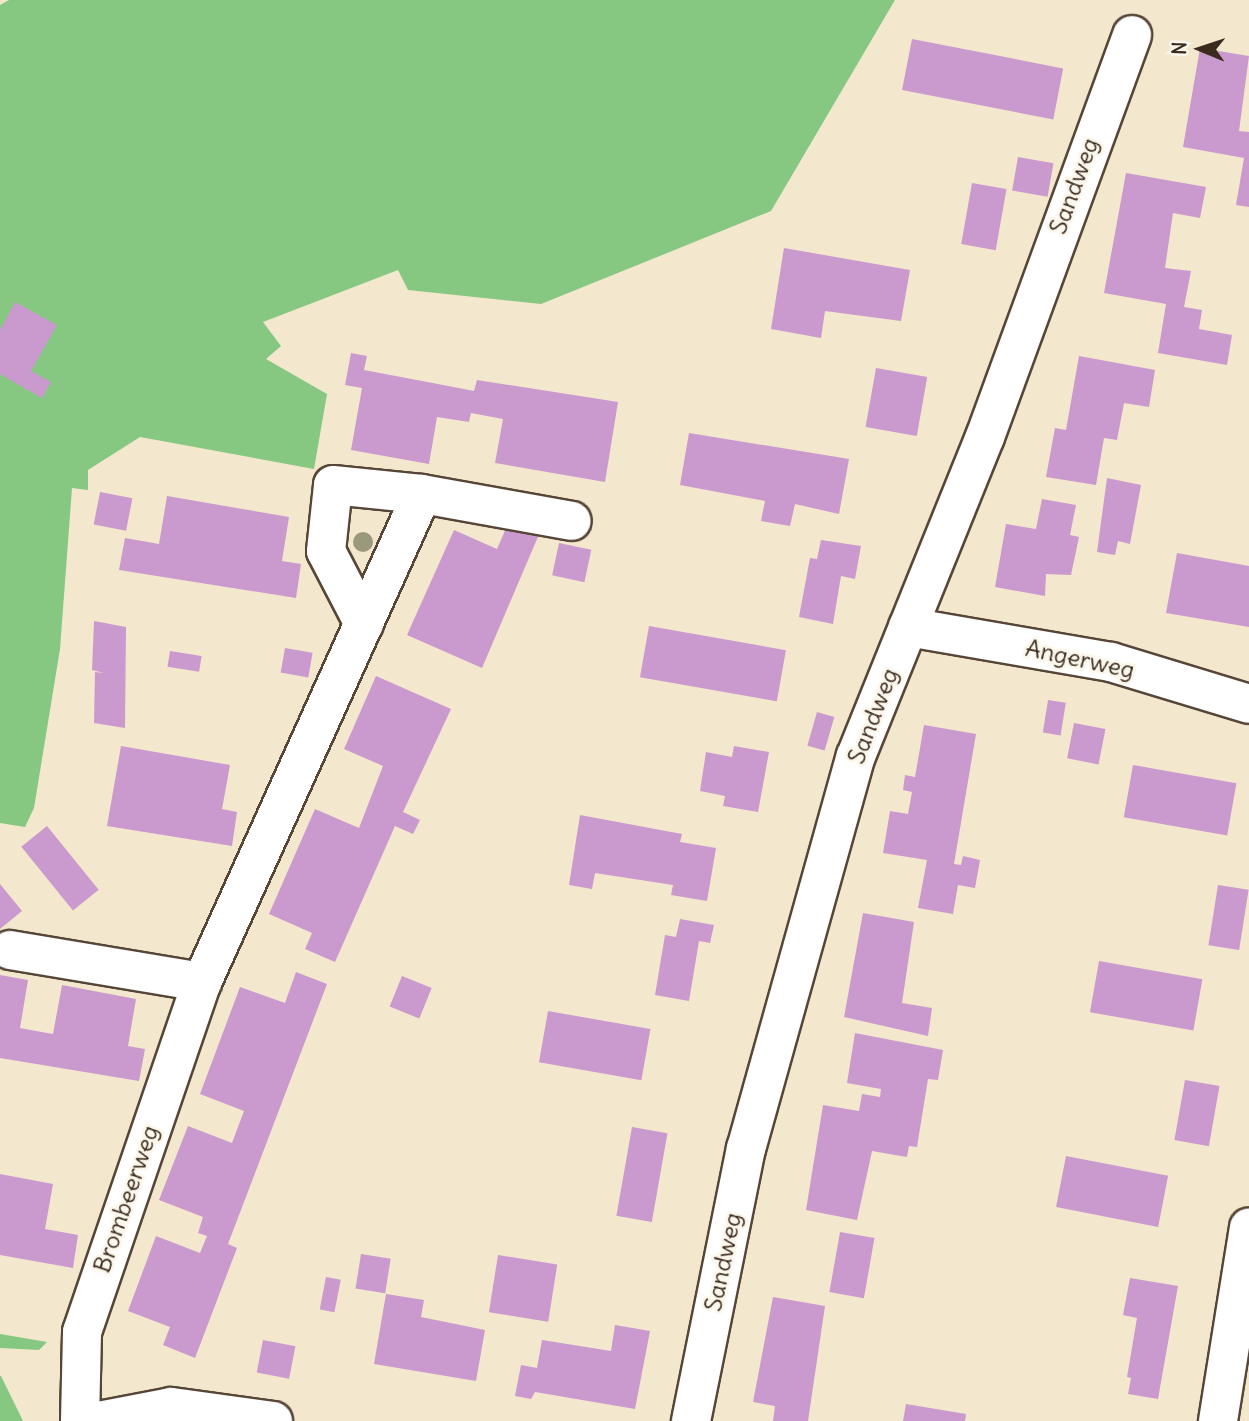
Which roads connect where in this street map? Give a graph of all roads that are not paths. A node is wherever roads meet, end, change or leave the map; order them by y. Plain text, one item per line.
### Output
1 (1132, 35) dead end
2 (422, 494) junction
3 (572, 521) dead end
4 (364, 624) junction
5 (908, 627) junction
6 (1249, 704) edge
7 (9, 950) dead end
8 (202, 982) junction
9 (1249, 1227) edge
10 (80, 1421) edge
11 (99, 1421) edge
12 (273, 1421) edge
13 (691, 1421) edge
14 (1218, 1421) edge

1 - 5 street, Sandweg
2 - 3 street
2 - 4 street, Brombeerweg
2 - 4 street
4 - 8 street, Brombeerweg
5 - 6 street, Angerweg
5 - 13 street, Sandweg
7 - 8 street
8 - 10 street, Brombeerweg
9 - 14 street
11 - 12 street

